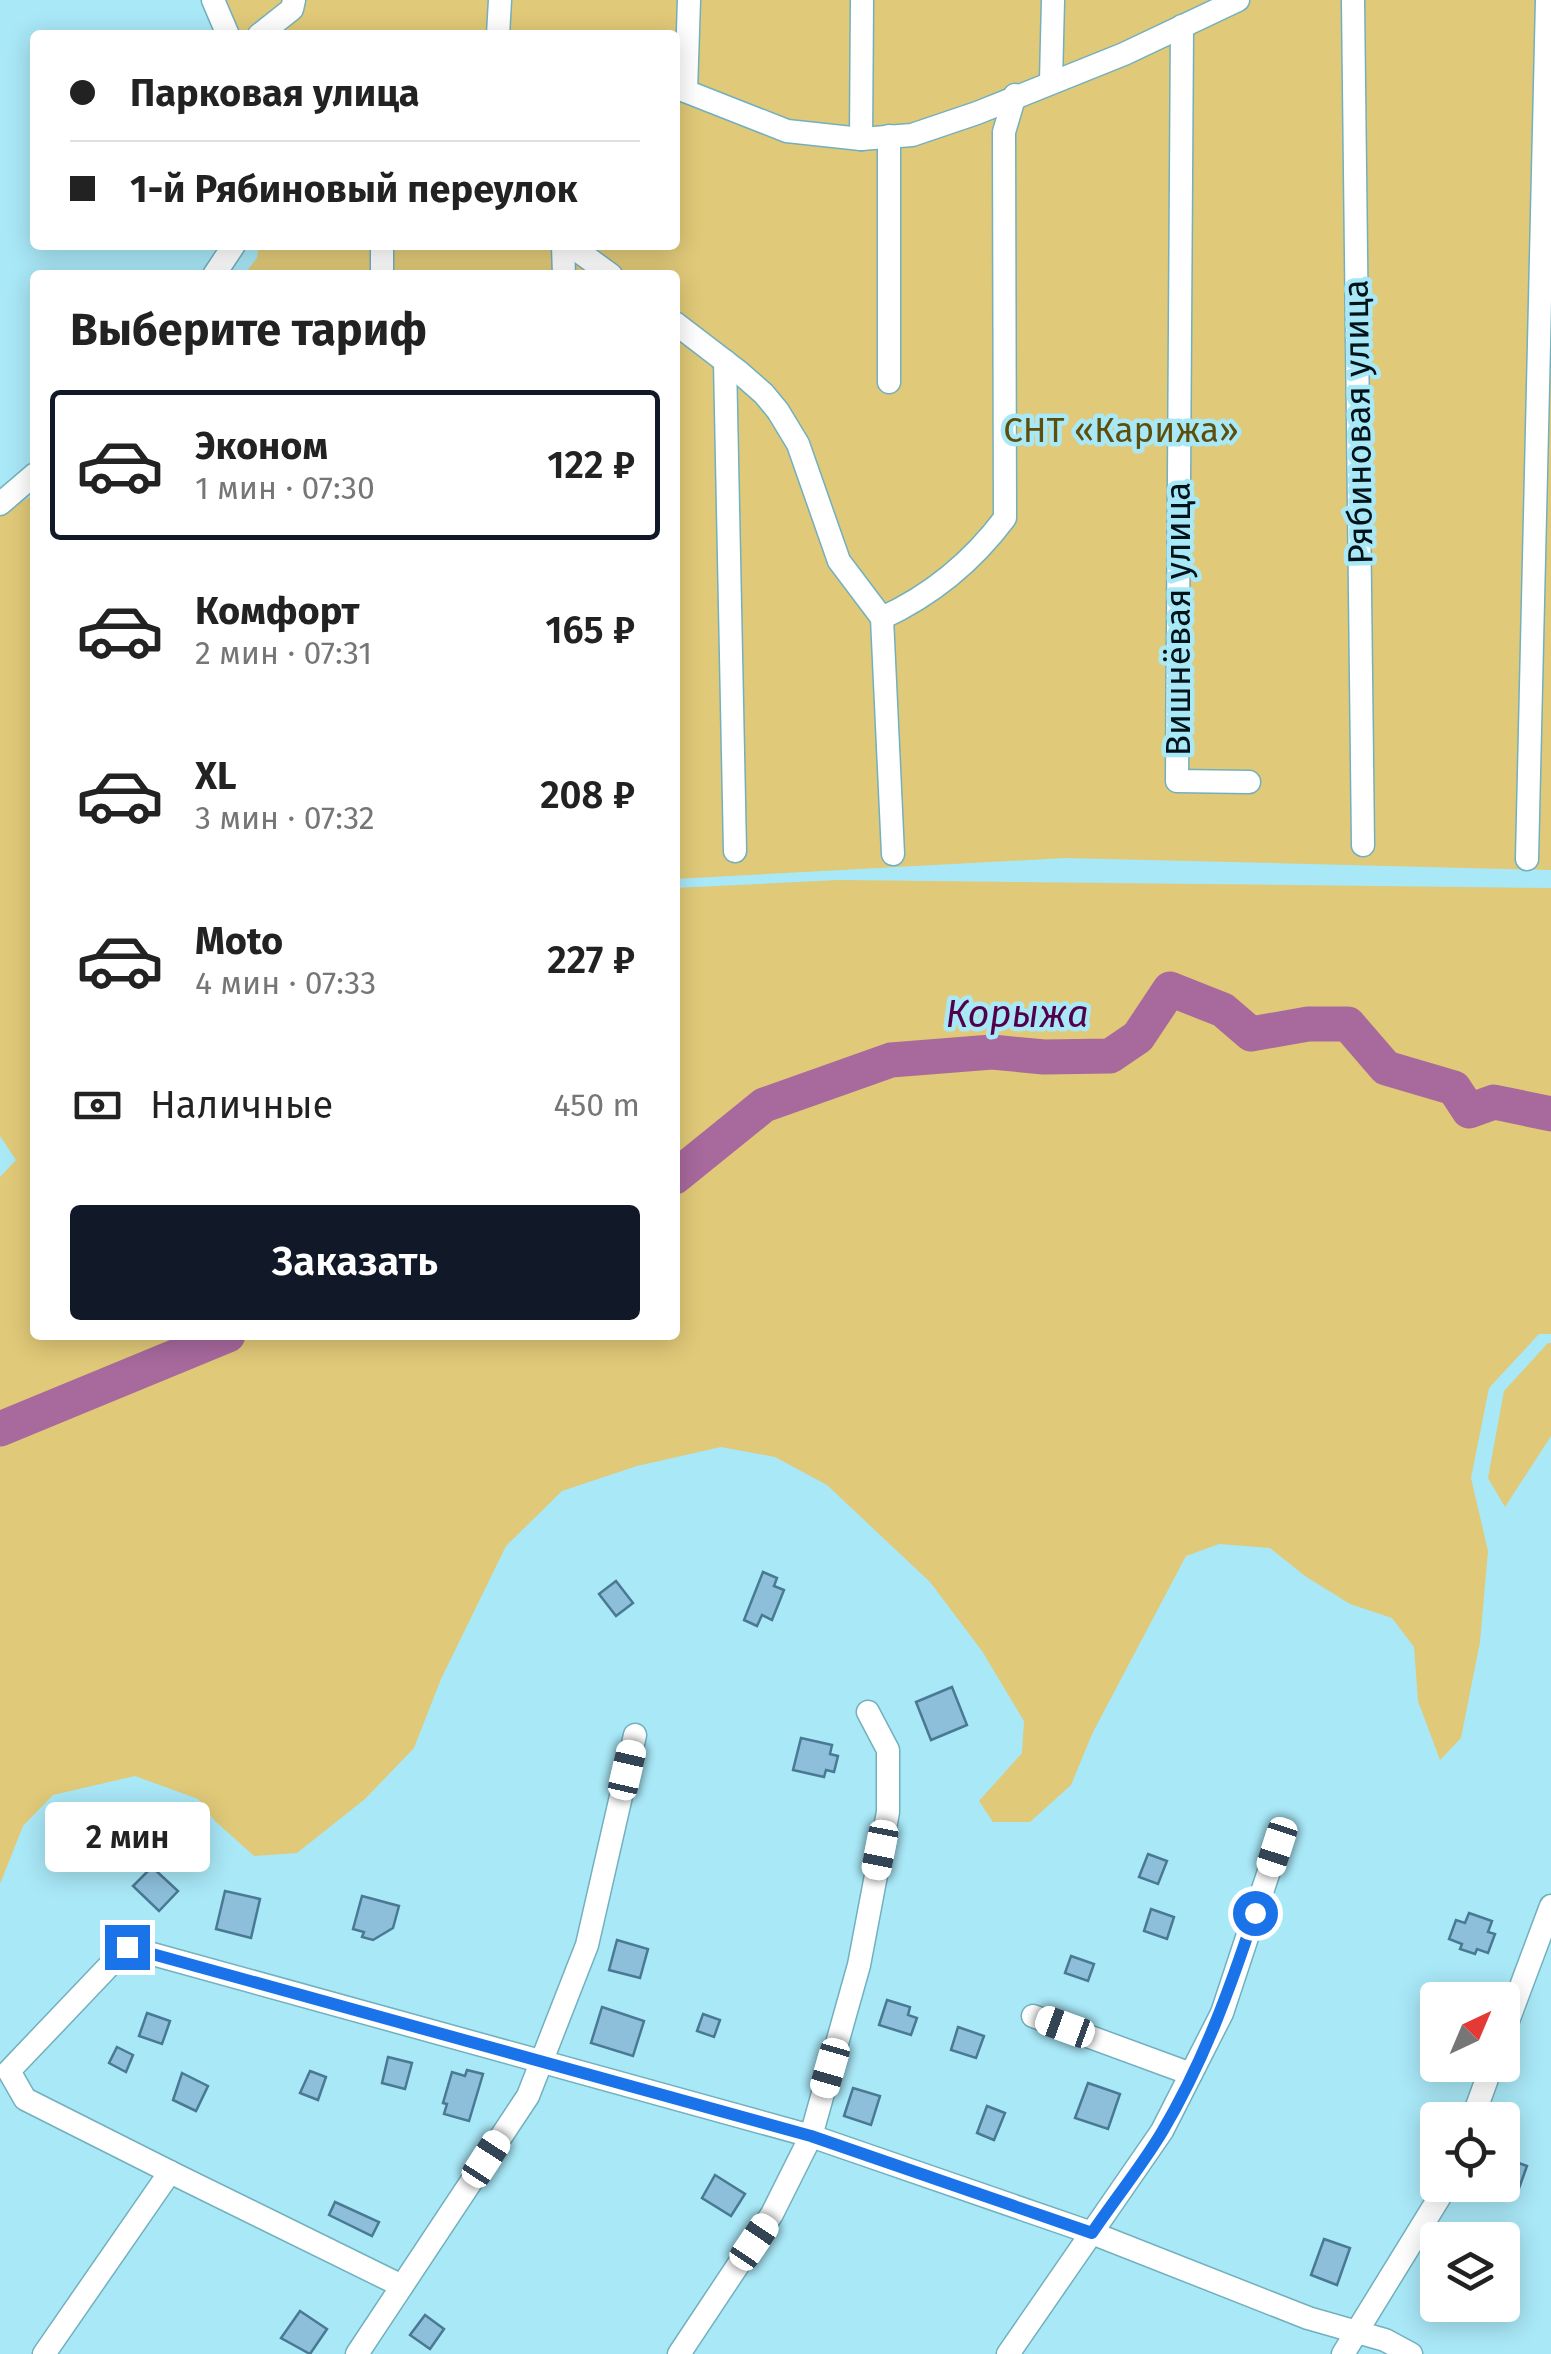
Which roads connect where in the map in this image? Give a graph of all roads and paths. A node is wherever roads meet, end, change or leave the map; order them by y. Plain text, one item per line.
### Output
1 (214, 0) edge
2 (294, 0) edge
3 (500, 0) edge
4 (689, 0) edge
5 (862, 0) edge
6 (1053, 0) edge
7 (1238, 0) edge
8 (1352, 0) edge
9 (1547, 0) edge
10 (1182, 26) junction
11 (226, 30) edge
12 (265, 30) edge
13 (498, 30) edge
14 (1051, 81) junction
15 (680, 89) edge
16 (1014, 95) junction
17 (888, 136) junction
18 (861, 138) junction
19 (574, 250) edge
20 (604, 270) edge
21 (680, 327) edge
22 (725, 360) junction
23 (889, 382) dead end
24 (30, 478) edge
25 (0, 504) edge
26 (882, 618) junction
27 (1249, 782) dead end
28 (1363, 845) dead end
29 (735, 851) dead end
30 (893, 854) dead end
31 (1527, 859) dead end
32 (868, 1712) dead end
33 (635, 1734) dead end
34 (1277, 1847) dead end
35 (1551, 1906) edge
36 (1520, 1990) edge
37 (1033, 2016) dead end
38 (544, 2061) junction
39 (1191, 2074) junction
40 (811, 2136) junction
41 (170, 2172) junction
42 (1437, 2202) edge
43 (1092, 2233) junction
44 (402, 2286) junction
45 (1358, 2332) junction
46 (44, 2354) edge
47 (357, 2354) edge
48 (679, 2354) edge
49 (1008, 2354) edge
50 (1343, 2354) edge
51 (1411, 2354) edge

1 - 11 street
2 - 12 street
3 - 13 street
4 - 15 street
5 - 18 street
6 - 14 street
7 - 10 street
8 - 28 street, Рябиновая улица
9 - 31 street
10 - 14 street
10 - 27 street, Вишнёвая улица
14 - 16 street
15 - 18 street
16 - 17 street
16 - 26 street
17 - 18 street
17 - 23 street
19 - 20 street
21 - 22 street
22 - 26 street
22 - 29 street
24 - 25 street
26 - 30 street
32 - 40 street
33 - 38 street
34 - 39 street
35 - 36 street
37 - 39 street
38 - 40 street
38 - 41 street
38 - 44 street
39 - 43 street
40 - 43 street
40 - 48 street
41 - 44 street
41 - 46 street
42 - 45 street
43 - 45 street
43 - 49 street
44 - 47 street
45 - 50 street
45 - 51 street

